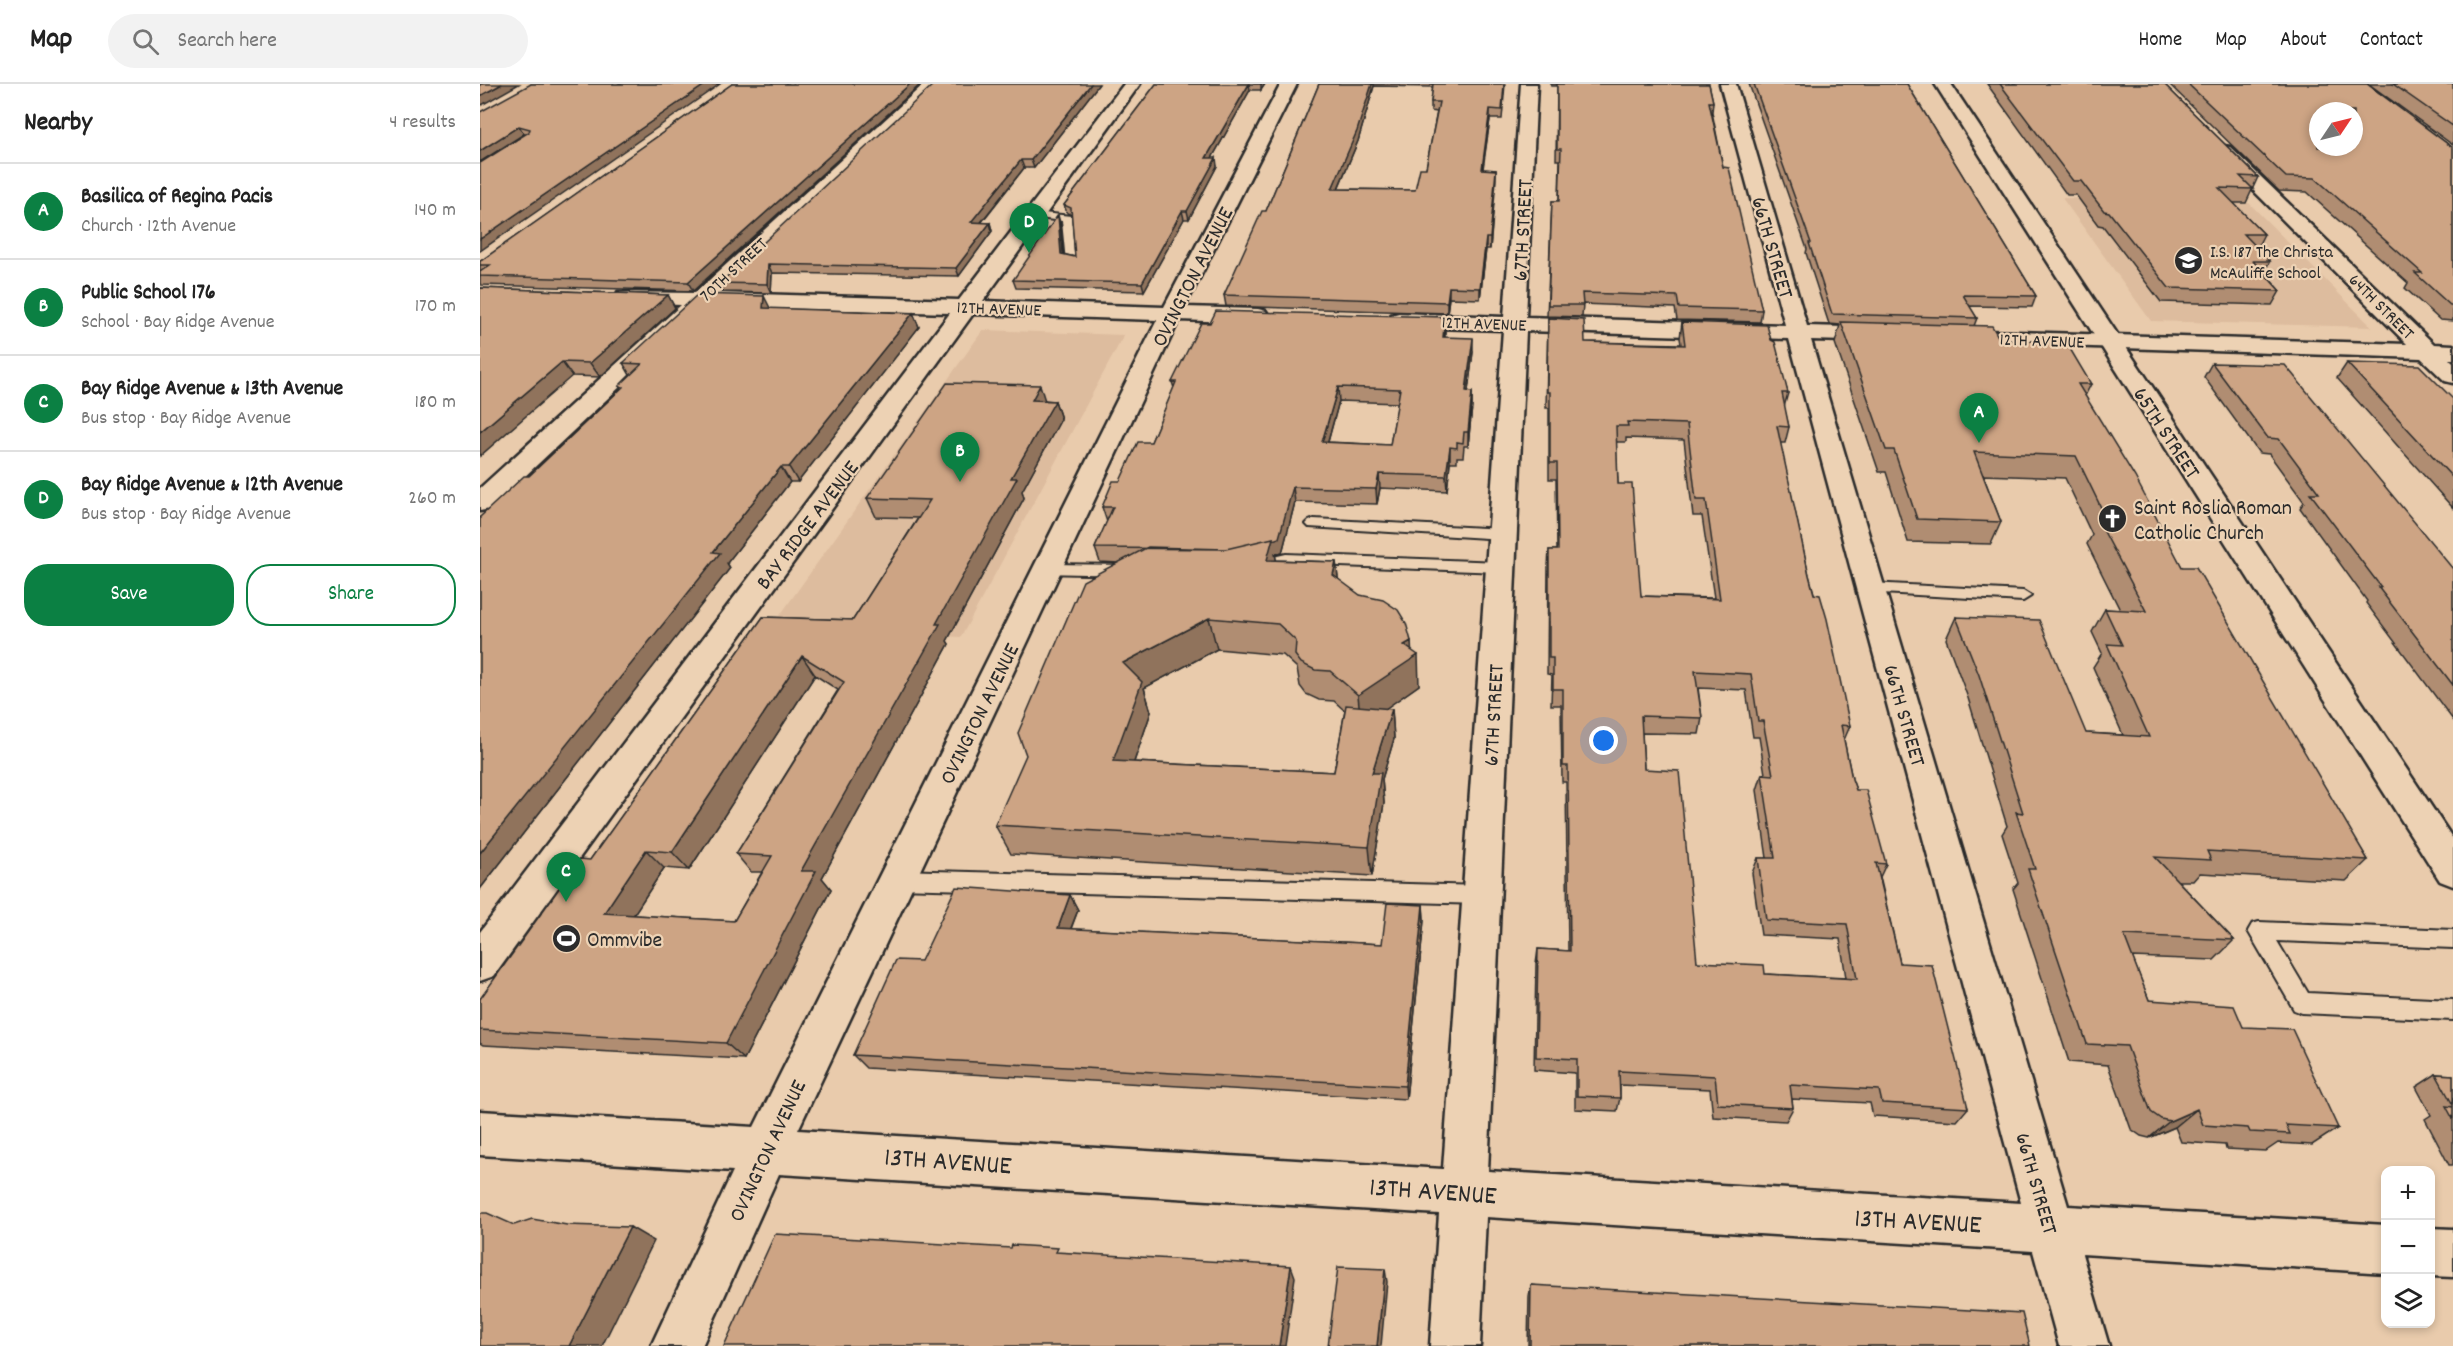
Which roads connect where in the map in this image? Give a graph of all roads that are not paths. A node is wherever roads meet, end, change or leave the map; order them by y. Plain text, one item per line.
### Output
1 (933, 84) edge
2 (1131, 84) edge
3 (1288, 84) edge
4 (1529, 84) edge
5 (1728, 84) edge
6 (1943, 84) edge
7 (2207, 134) edge
8 (1034, 215) junction
9 (1072, 262) edge
10 (609, 297) edge
11 (700, 299) junction
12 (967, 307) junction
13 (1171, 314) junction
14 (1281, 317) edge
15 (1375, 320) edge
16 (1515, 324) junction
17 (1799, 332) junction
18 (1899, 335) edge
19 (1934, 336) edge
20 (2110, 342) junction
21 (2428, 351) junction
22 (2453, 351) edge
23 (2453, 376) edge
24 (480, 503) edge
25 (1314, 524) dead end
26 (1503, 534) junction
27 (1501, 567) junction
28 (1048, 568) junction
29 (1148, 570) edge
30 (1243, 570) edge
31 (1870, 588) junction
32 (2023, 596) dead end
33 (2453, 870) edge
34 (897, 879) junction
35 (1482, 895) junction
36 (2453, 939) edge
37 (480, 963) edge
38 (2453, 1010) edge
39 (480, 1133) edge
40 (765, 1149) junction
41 (1464, 1192) junction
42 (2051, 1229) junction
43 (2381, 1249) edge
44 (2435, 1252) edge
45 (2453, 1253) edge
46 (676, 1346) edge
47 (1455, 1346) edge
48 (2084, 1346) edge

1 - 11 street, 70TH STREET
2 - 8 street, BAY RIDGE AVENUE
3 - 13 street, OVINGTON AVENUE
4 - 16 street, 67TH STREET
5 - 17 street, 66TH STREET
6 - 20 street, 65TH STREET
7 - 21 street, 64TH STREET
8 - 9 lane
8 - 12 street, BAY RIDGE AVENUE
10 - 11 street, 12TH AVENUE
11 - 12 street, 12TH AVENUE
11 - 24 street, 70TH STREET
12 - 13 street, 12TH AVENUE
12 - 37 street, BAY RIDGE AVENUE
13 - 14 street, 12TH AVENUE
13 - 28 street, OVINGTON AVENUE
15 - 16 street, 12TH AVENUE
16 - 17 street, 12TH AVENUE
16 - 26 street, 67TH STREET
17 - 18 street, 12TH AVENUE
17 - 31 street, 66TH STREET
19 - 20 street, 12TH AVENUE
20 - 21 street, 12TH AVENUE
20 - 33 street, 65TH STREET
21 - 22 street, 12TH AVENUE
21 - 23 street, 64TH STREET
25 - 26 lane
26 - 27 street, 67TH STREET
27 - 30 lane
27 - 35 street, 67TH STREET
28 - 29 lane
28 - 34 street, OVINGTON AVENUE
31 - 32 lane
31 - 42 street, 66TH STREET
34 - 35 lane
34 - 40 street, OVINGTON AVENUE
35 - 41 street, 67TH STREET
36 - 38 lane
39 - 40 street, 13TH AVENUE
40 - 41 street, 13TH AVENUE
40 - 46 street, OVINGTON AVENUE
41 - 42 street, 13TH AVENUE
41 - 47 street, 67TH STREET
42 - 43 street, 13TH AVENUE
42 - 48 street, 66TH STREET
44 - 45 street

